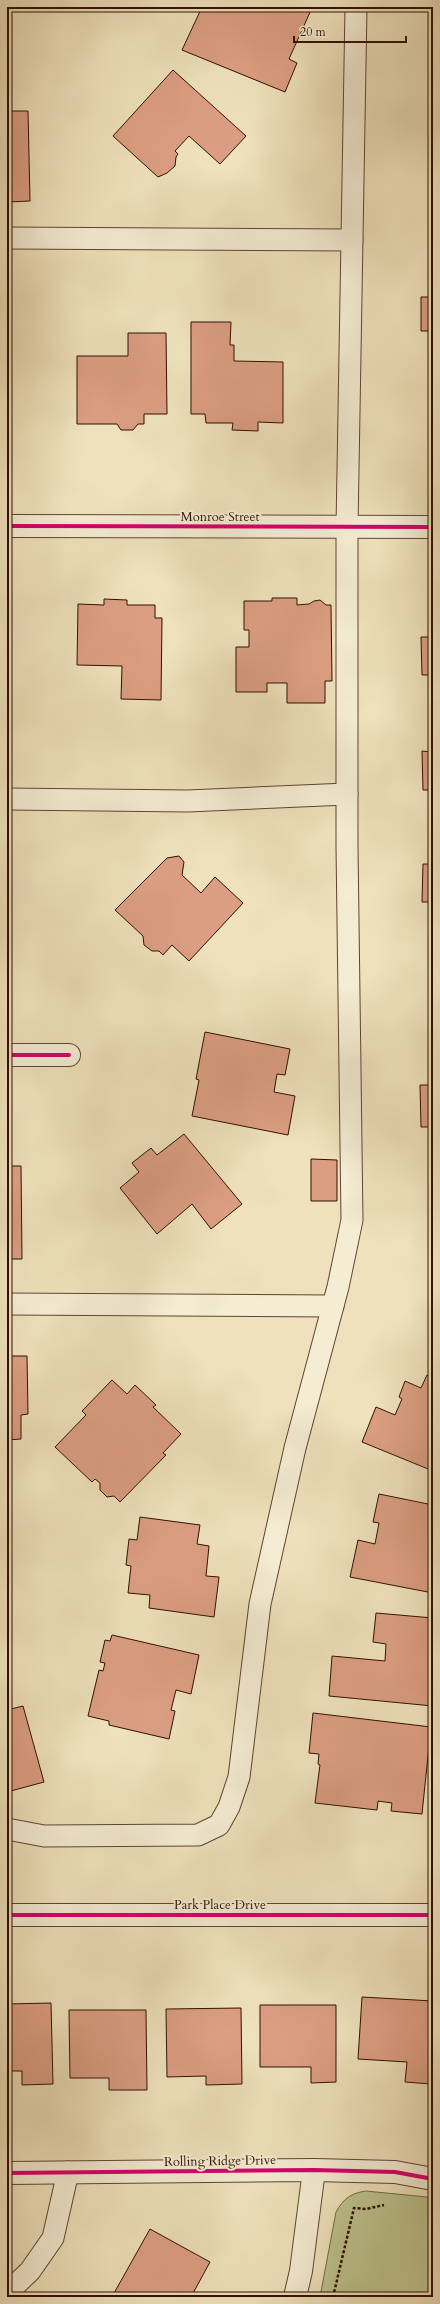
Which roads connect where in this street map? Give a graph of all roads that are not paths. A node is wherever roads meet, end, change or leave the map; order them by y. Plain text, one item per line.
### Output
1 (356, 7) edge
2 (7, 238) edge
3 (352, 240) junction
4 (7, 526) edge
5 (347, 527) junction
6 (433, 527) edge
7 (347, 794) junction
8 (7, 799) edge
9 (7, 1055) edge
10 (69, 1055) dead end
11 (7, 1304) edge
12 (333, 1306) junction
13 (7, 1829) edge
14 (433, 1915) edge
15 (7, 1916) edge
16 (314, 2170) junction
17 (68, 2172) junction
18 (7, 2173) edge
19 (433, 2179) edge
20 (7, 2293) edge
21 (295, 2297) edge

1 - 3 lane
2 - 3 lane
3 - 5 lane
4 - 5 street, Monroe Street
5 - 6 street, Monroe Street
5 - 7 lane
7 - 8 lane
7 - 12 lane
9 - 10 street
11 - 12 lane
12 - 13 lane
14 - 15 street, Park Place Drive
16 - 17 street, Rolling Ridge Drive
16 - 19 street, Rolling Ridge Drive
16 - 21 street
17 - 18 street, Rolling Ridge Drive
17 - 20 lane

